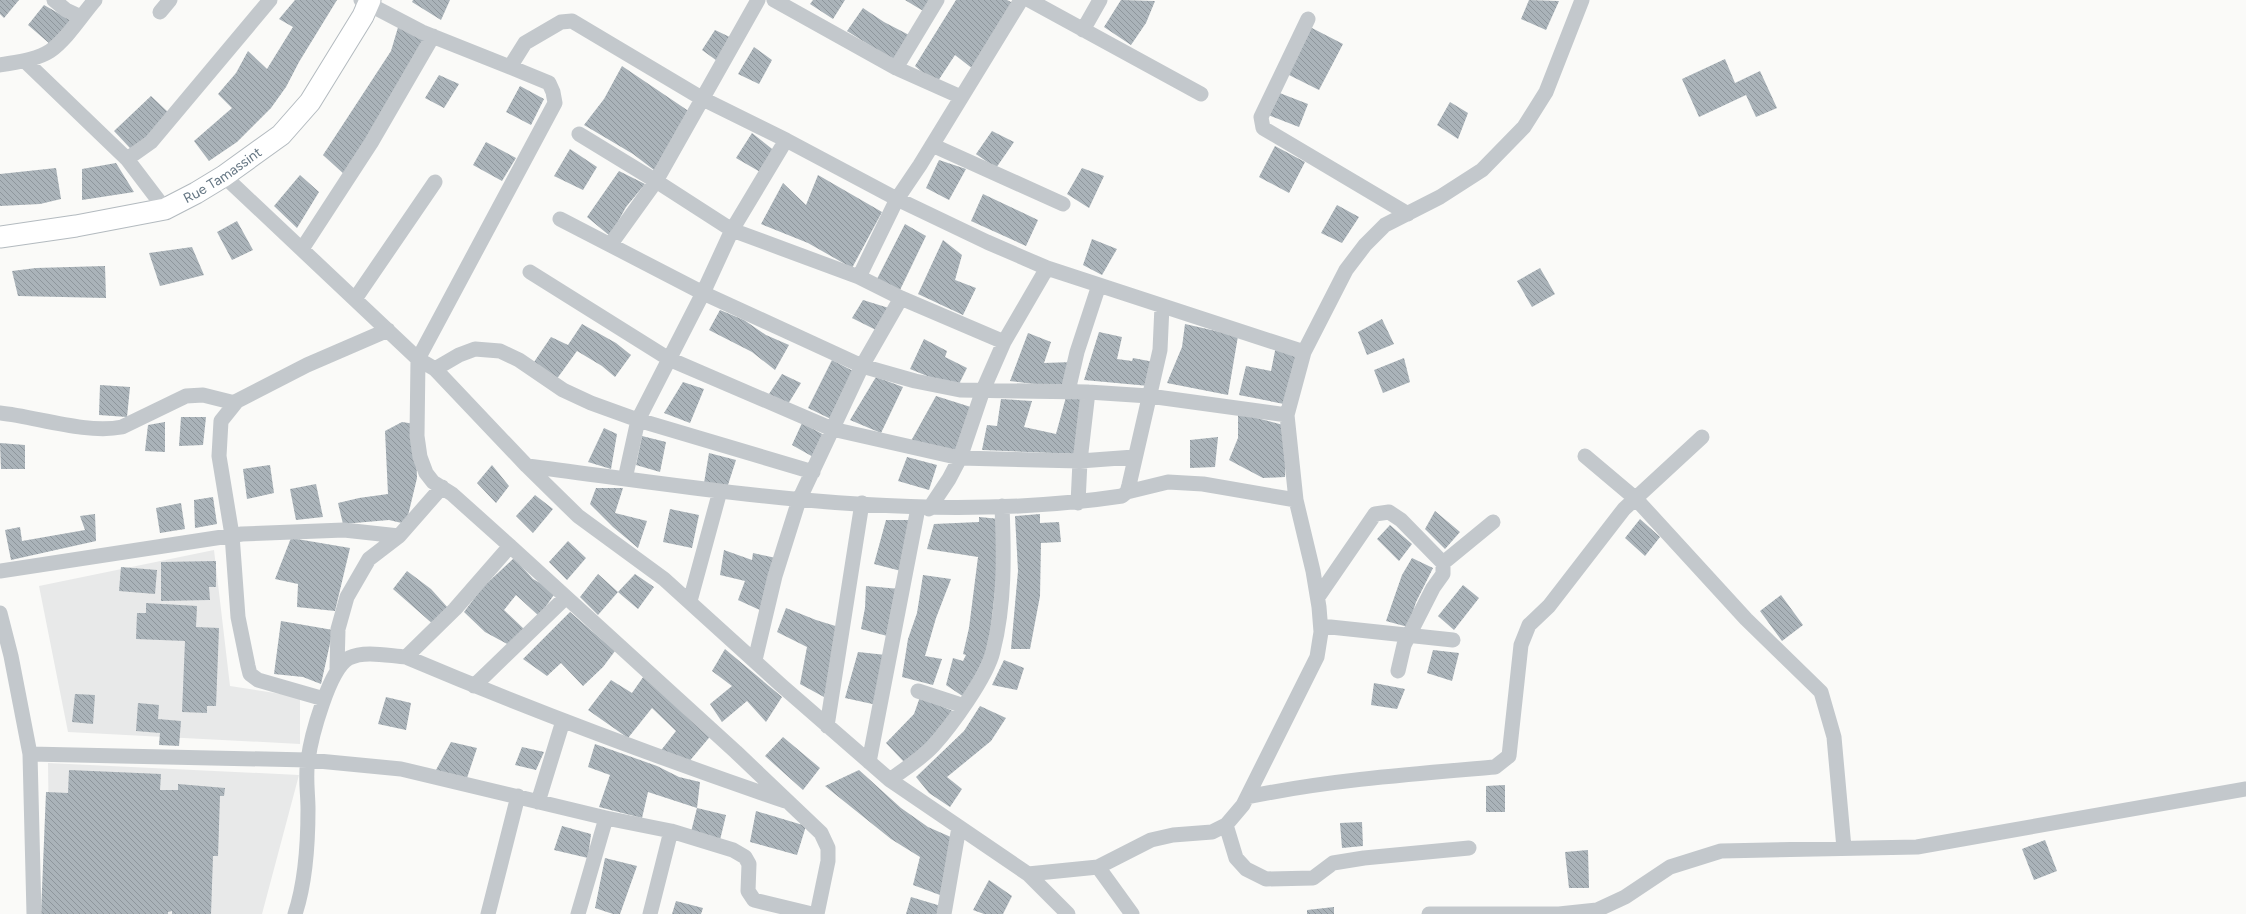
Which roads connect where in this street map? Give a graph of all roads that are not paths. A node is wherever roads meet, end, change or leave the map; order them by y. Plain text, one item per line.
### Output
1 (54, 0) edge
2 (95, 0) edge
3 (170, 0) edge
4 (270, 0) edge
5 (758, 0) edge
6 (774, 0) edge
7 (937, 0) edge
8 (1022, 0) edge
9 (1029, 0) edge
10 (1100, 0) edge
11 (367, 1) edge
12 (1580, 1) edge
13 (160, 12) dead end
14 (81, 17) junction
15 (1308, 19) dead end
16 (1084, 30) junction
17 (433, 36) junction
18 (25, 61) junction
19 (0, 65) edge
20 (510, 67) junction
21 (896, 68) junction
22 (1201, 94) dead end
23 (961, 97) junction
24 (703, 99) junction
25 (579, 134) dead end
26 (786, 140) junction
27 (932, 145) junction
28 (127, 159) junction
29 (224, 176) junction
30 (656, 181) junction
31 (435, 182) dead end
32 (897, 199) junction
33 (1063, 204) dead end
34 (164, 209) junction
35 (1408, 214) junction
36 (560, 219) dead end
37 (732, 230) junction
38 (0, 237) edge
39 (610, 245) junction
40 (302, 248) junction
41 (1047, 268) junction
42 (530, 272) dead end
43 (860, 277) junction
44 (1099, 285) junction
45 (703, 293) junction
46 (901, 298) junction
47 (355, 299) junction
48 (1162, 306) junction
49 (388, 330) junction
50 (1004, 342) junction
51 (1304, 352) junction
52 (418, 359) junction
53 (669, 360) junction
54 (862, 366) junction
55 (435, 369) junction
56 (983, 390) junction
57 (1068, 391) junction
58 (1088, 392) junction
59 (1149, 396) junction
60 (235, 403) junction
61 (0, 413) edge
62 (1286, 415) junction
63 (638, 420) junction
64 (832, 429) junction
65 (1702, 437) dead end
66 (1585, 456) dead end
67 (1134, 457) junction
68 (960, 458) junction
69 (1080, 461) junction
70 (527, 466) junction
71 (813, 472) junction
72 (626, 479) junction
73 (442, 487) junction
74 (720, 490) junction
75 (1127, 492) junction
76 (1636, 499) junction
77 (798, 500) junction
78 (1296, 500) junction
79 (862, 503) junction
80 (1078, 503) junction
81 (1002, 506) junction
82 (923, 508) junction
83 (1493, 522) dead end
84 (232, 535) junction
85 (399, 536) junction
86 (510, 546) junction
87 (1443, 563) junction
88 (0, 571) edge
89 (1318, 597) junction
90 (565, 598) junction
91 (690, 601) junction
92 (0, 613) edge
93 (1321, 626) junction
94 (1409, 636) junction
95 (1453, 640) dead end
96 (406, 657) junction
97 (755, 660) junction
98 (337, 668) junction
99 (1398, 671) dead end
100 (474, 686) junction
101 (918, 691) dead end
102 (324, 699) junction
103 (964, 706) junction
104 (563, 721) junction
105 (828, 726) junction
106 (30, 754) junction
107 (308, 760) junction
108 (869, 762) junction
109 (890, 780) junction
110 (2246, 789) edge
111 (518, 796) junction
112 (1247, 797) junction
113 (538, 802) junction
114 (790, 802) junction
115 (606, 818) junction
116 (1226, 825) junction
117 (958, 827) junction
118 (671, 831) junction
119 (1469, 848) dead end
120 (1844, 848) junction
121 (1098, 867) junction
122 (1028, 874) junction
123 (34, 914) edge
124 (295, 914) edge
125 (488, 914) edge
126 (578, 914) edge
127 (650, 914) edge
128 (812, 914) edge
129 (817, 914) edge
130 (944, 914) edge
131 (1068, 914) edge
132 (1132, 914) edge
133 (1429, 914) edge

1 - 14 street
2 - 14 street
3 - 13 street
4 - 28 street
5 - 24 street
6 - 21 street
7 - 21 street
8 - 23 street
9 - 16 street
10 - 16 street
11 - 17 street
11 - 29 main road, Rue Tamassint
12 - 35 street
14 - 18 street
15 - 35 street
16 - 22 street
17 - 20 street
17 - 40 street
18 - 19 street
18 - 28 street
20 - 24 street
20 - 52 street
21 - 23 street
23 - 27 street
24 - 26 street
24 - 30 street
25 - 30 street
26 - 32 street
26 - 37 street
27 - 32 street
27 - 33 street
28 - 34 street
29 - 34 main road, Rue Tamassint
29 - 40 street
30 - 37 street
30 - 39 street
31 - 47 street
32 - 41 street
32 - 43 street
34 - 38 main road, Rue Tamassint
35 - 51 street
36 - 39 street
37 - 43 street
37 - 45 street
39 - 45 street
40 - 47 street
41 - 44 street
41 - 50 street
42 - 53 street
43 - 46 street
44 - 48 street
44 - 57 street
45 - 53 street
45 - 54 street
46 - 50 street
46 - 54 street
47 - 49 street
48 - 51 street
48 - 59 street
49 - 52 street
49 - 60 street
50 - 56 street
51 - 62 street
52 - 55 street
52 - 73 street
53 - 63 street
53 - 64 street
54 - 56 street
54 - 64 street
55 - 63 street
55 - 70 street
56 - 57 street
56 - 68 street
57 - 58 street
58 - 59 street
58 - 69 street
59 - 62 street
59 - 67 street
60 - 61 street
60 - 84 street
62 - 78 street
63 - 71 street
63 - 72 street
64 - 68 street
64 - 71 street
65 - 76 street
66 - 76 street
67 - 69 street
67 - 75 street
68 - 69 street
68 - 82 street
69 - 80 street
70 - 72 street
70 - 91 street
71 - 77 street
72 - 74 street
73 - 85 street
73 - 86 street
74 - 77 street
74 - 91 street
75 - 78 street
75 - 80 street
76 - 112 street
76 - 120 street
77 - 79 street
77 - 97 street
78 - 89 street
79 - 82 street
79 - 105 street
80 - 81 street
81 - 82 street
81 - 103 street
82 - 108 street
83 - 87 street
84 - 85 street
84 - 88 street
84 - 102 street
85 - 98 street
86 - 90 street
86 - 96 street
87 - 89 street
87 - 94 street
89 - 93 street
90 - 100 street
90 - 114 street
91 - 97 street
92 - 106 street
93 - 94 street
93 - 112 street
94 - 95 street
94 - 99 street
96 - 98 street
96 - 100 street
97 - 105 street
98 - 102 street
100 - 104 street
101 - 103 street
102 - 107 street
103 - 109 street
104 - 113 street
104 - 114 street
105 - 108 street
106 - 107 street
106 - 123 street
107 - 111 street
107 - 124 street
108 - 109 street
109 - 117 street
110 - 120 street
111 - 113 street
111 - 125 street
112 - 116 street
113 - 115 street
114 - 129 street
115 - 118 street
115 - 126 street
116 - 119 street
116 - 121 street
117 - 122 street
117 - 130 street
118 - 127 street
118 - 128 street
120 - 133 street
121 - 122 street
121 - 132 street
122 - 131 street

